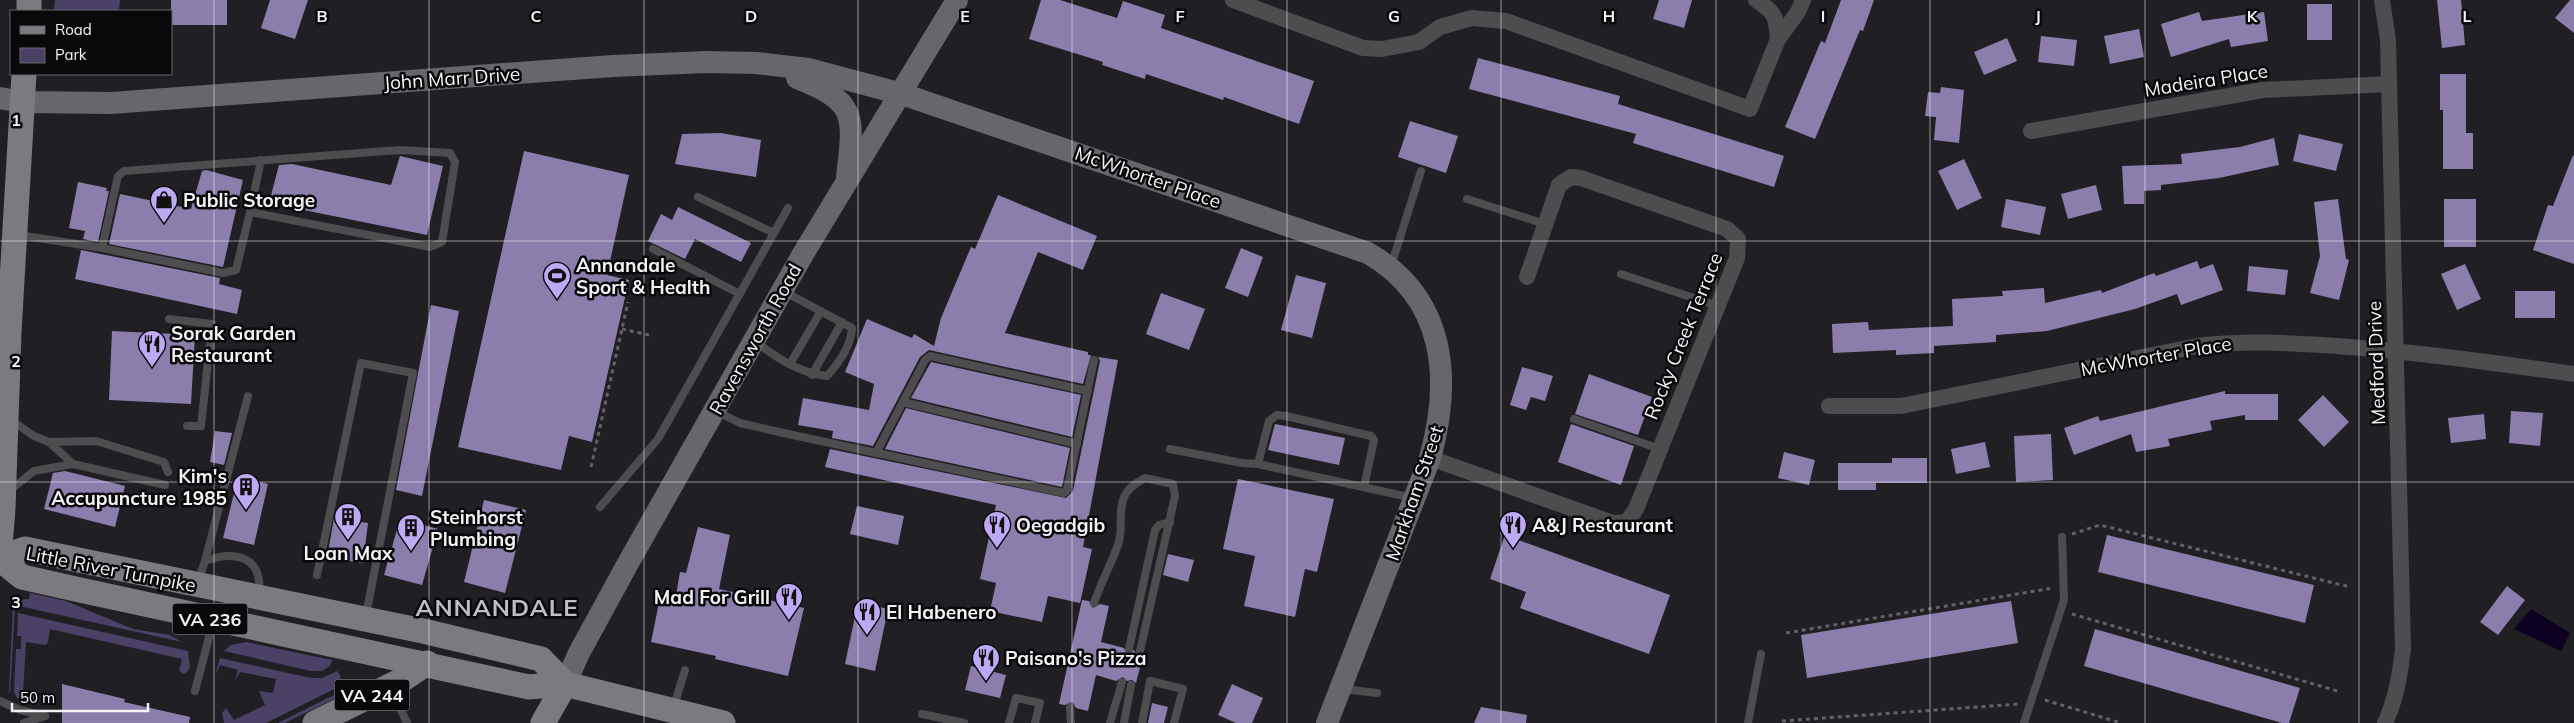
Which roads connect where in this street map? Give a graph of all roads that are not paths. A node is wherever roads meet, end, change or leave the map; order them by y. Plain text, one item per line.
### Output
1 (957, 0) edge
2 (1233, 0) edge
3 (1756, 0) edge
4 (1803, 0) edge
5 (2382, 0) edge
6 (1255, 4) edge
7 (1778, 39) junction
8 (756, 63) junction
9 (24, 75) edge
10 (2389, 84) junction
11 (902, 94) junction
12 (11, 100) edge
13 (2031, 130) dead end
14 (261, 160) junction
15 (1421, 171) dead end
16 (846, 184) junction
17 (698, 197) dead end
18 (1467, 199) dead end
19 (788, 208) dead end
20 (250, 212) junction
21 (1545, 224) junction
22 (774, 233) junction
23 (15, 234) junction
24 (102, 248) junction
25 (653, 249) dead end
26 (1390, 268) junction
27 (1621, 274) dead end
28 (1527, 276) dead end
29 (782, 290) junction
30 (740, 294) junction
31 (1718, 306) junction
32 (821, 311) junction
33 (169, 319) dead end
34 (842, 322) junction
35 (754, 340) junction
36 (2397, 350) junction
37 (1094, 360) dead end
38 (790, 364) junction
39 (2574, 374) edge
40 (812, 375) junction
41 (1088, 391) junction
42 (248, 396) dead end
43 (903, 402) junction
44 (1829, 406) dead end
45 (715, 410) junction
46 (7, 418) junction
47 (1574, 419) dead end
48 (187, 426) dead end
49 (49, 442) junction
50 (1077, 444) junction
51 (1660, 448) junction
52 (1170, 449) dead end
53 (876, 453) junction
54 (1430, 458) junction
55 (73, 464) junction
56 (1258, 464) junction
57 (168, 472) dead end
58 (164, 485) dead end
59 (1364, 487) junction
60 (4, 496) junction
61 (1415, 498) junction
62 (600, 507) dead end
63 (1170, 522) junction
64 (2062, 537) road end
65 (0, 546) edge
66 (0, 558) edge
67 (205, 561) junction
68 (317, 574) dead end
69 (197, 585) junction
70 (259, 598) junction
71 (1094, 603) dead end
72 (214, 620) junction
73 (365, 620) junction
74 (1129, 649) dead end
75 (1140, 652) dead end
76 (1760, 654) dead end
77 (427, 663) junction
78 (684, 670) dead end
79 (1122, 682) dead end
80 (565, 684) junction
81 (1131, 685) dead end
82 (390, 686) junction
83 (1340, 688) junction
84 (195, 690) dead end
85 (1377, 693) dead end
86 (0, 701) edge
87 (1070, 707) dead end
88 (922, 714) dead end
89 (674, 718) edge
90 (45, 719) edge
91 (322, 721) edge
92 (24, 723) edge
93 (407, 723) edge
94 (542, 723) edge
95 (721, 723) edge
96 (964, 723) edge
97 (1009, 723) edge
98 (1035, 723) edge
99 (1071, 723) edge
100 (1110, 723) edge
101 (1124, 723) edge
102 (1142, 723) edge
103 (1174, 723) edge
104 (1327, 723) edge
105 (1748, 723) edge
106 (2024, 723) edge
107 (2385, 723) edge

1 - 11 street, Ravensworth Road
2 - 6 street
3 - 7 street
4 - 7 street
5 - 10 street, Medford Drive
6 - 7 street
8 - 11 street, John Marr Drive
8 - 12 street, John Marr Drive
8 - 16 street
9 - 12 main road
10 - 13 street, Madeira Place
10 - 36 street, Medford Drive
11 - 16 street, Ravensworth Road
11 - 26 street, McWhorter Place
12 - 23 main road
14 - 20 lane
14 - 20 lane
14 - 24 lane
15 - 26 lane
16 - 29 street, Ravensworth Road
17 - 22 lane
18 - 21 lane
19 - 22 lane
20 - 24 lane
21 - 28 street, Rocky Creek Terrace
21 - 31 street, Rocky Creek Terrace
22 - 30 lane
23 - 24 lane
23 - 46 main road
25 - 30 lane
26 - 54 street, Markham Street
27 - 31 lane
29 - 32 lane
29 - 35 street, Ravensworth Road
30 - 62 lane
31 - 51 street, Rocky Creek Terrace
32 - 34 lane
32 - 38 lane
33 - 48 lane
34 - 40 lane
34 - 40 lane
35 - 38 lane
35 - 45 street, Ravensworth Road
36 - 39 street, McWhorter Place
36 - 44 street, McWhorter Place
36 - 107 street, Medford Drive
37 - 41 lane
38 - 40 lane
41 - 43 lane
41 - 50 lane
42 - 67 lane
43 - 50 lane
43 - 53 lane
45 - 53 lane
45 - 80 street, Ravensworth Road
46 - 49 lane
46 - 60 main road
47 - 51 lane
49 - 55 lane
49 - 57 lane
50 - 53 lane
51 - 54 street, Rocky Creek Terrace
52 - 56 lane
54 - 61 street, Markham Street
55 - 58 lane
55 - 60 lane
56 - 59 lane
56 - 59 lane
59 - 61 lane
60 - 65 main road
61 - 83 street, Markham Street
63 - 71 lane
63 - 74 lane
63 - 75 lane
64 - 106 lane
66 - 69 main road, Little River Turnpike / VA 236
66 - 72 main road, Little River Turnpike / VA 236
67 - 69 lane
67 - 70 lane
68 - 73 lane
69 - 70 main road, Little River Turnpike / VA 236
70 - 73 main road, Little River Turnpike / VA 236
72 - 77 main road, Little River Turnpike / VA 236
72 - 84 lane
73 - 80 main road, Little River Turnpike / VA 236
76 - 105 lane
77 - 80 main road, Little River Turnpike / VA 236
77 - 82 main road, VA 244
78 - 89 lane
79 - 100 lane
80 - 89 main road, Little River Turnpike / VA 236
80 - 94 main road
81 - 101 lane
82 - 91 main road, VA 244
82 - 93 lane
83 - 85 lane
83 - 104 street, Markham Street
86 - 90 lane
87 - 99 lane
88 - 96 lane
89 - 95 main road, Little River Turnpike / VA 236
90 - 92 lane
97 - 98 lane
102 - 103 lane

